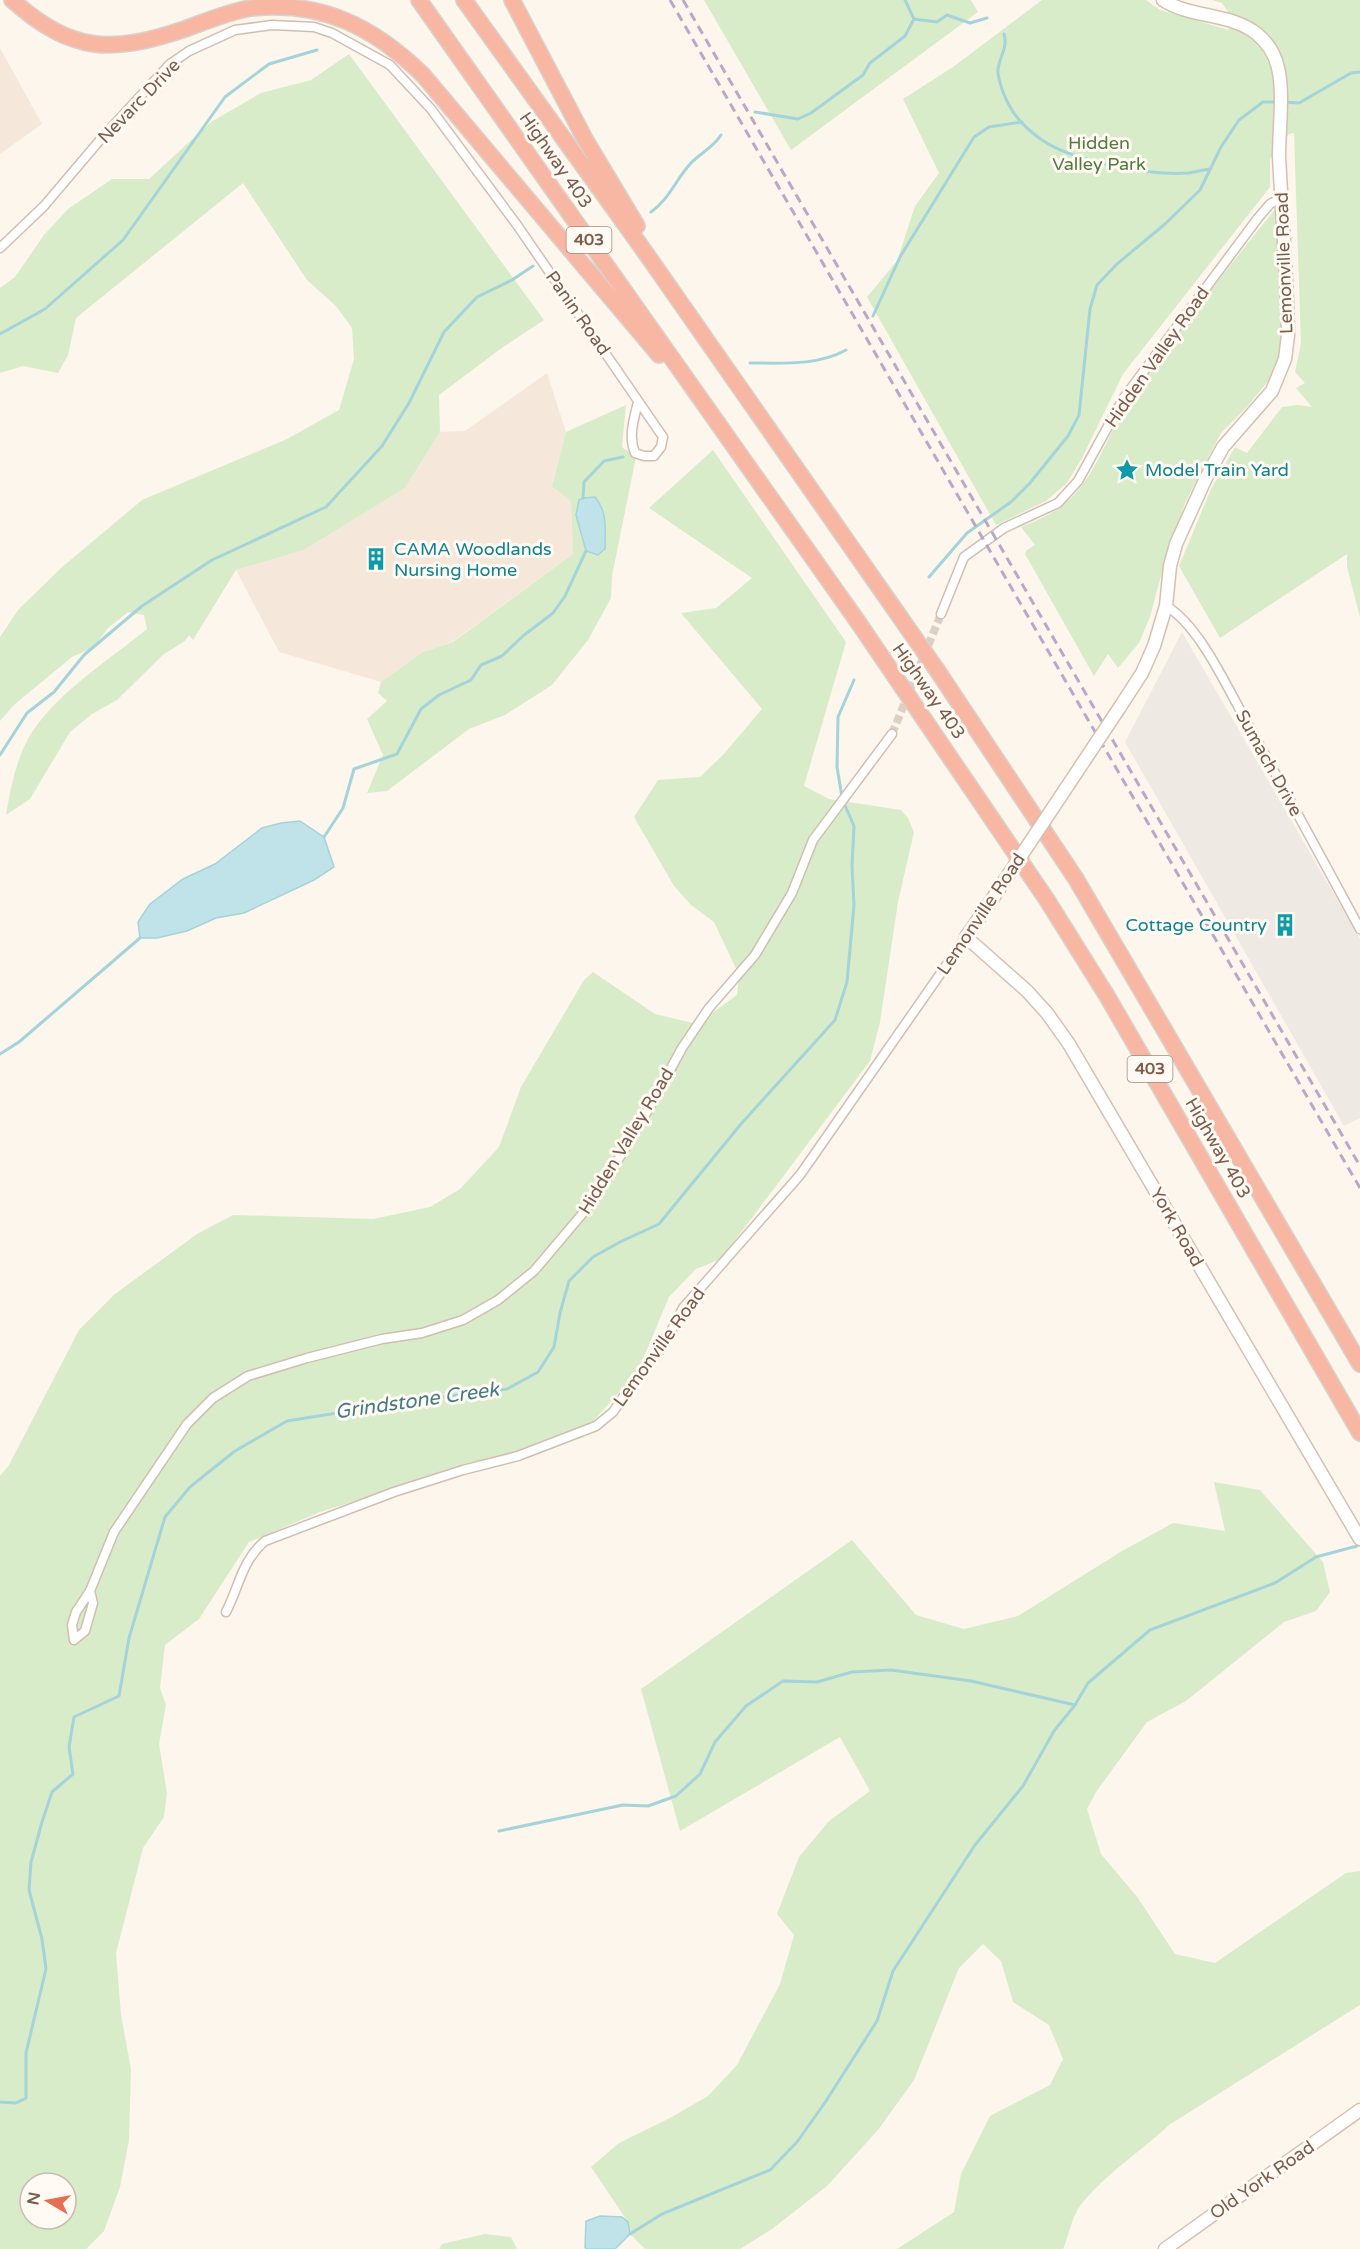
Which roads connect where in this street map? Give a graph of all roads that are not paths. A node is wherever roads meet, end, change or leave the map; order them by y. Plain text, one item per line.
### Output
1 (12, 0) edge
2 (419, 0) edge
3 (464, 0) edge
4 (512, 0) edge
5 (1163, 0) edge
6 (1281, 198) junction
7 (516, 225) joint
8 (0, 248) edge
9 (706, 339) junction
10 (638, 402) junction
11 (758, 479) junction
12 (1166, 606) junction
13 (941, 614) tunnel mouth
14 (892, 734) tunnel mouth
15 (1360, 929) edge
16 (966, 938) junction
17 (1360, 1364) edge
18 (1360, 1433) edge
19 (1360, 1539) edge
20 (90, 1591) junction
21 (226, 1612) dead end
22 (1360, 2110) edge
23 (1165, 2249) edge

1 - 11 highway
2 - 11 highway, Highway 403 / 403
3 - 9 highway, Highway 403 / 403
4 - 9 highway
5 - 6 street, Lemonville Road
6 - 12 street, Lemonville Road
6 - 13 street, Hidden Valley Road
7 - 8 street, Nevarc Drive
7 - 10 street, Panin Road
9 - 17 highway, Highway 403 / 403
10 - 10 street, Panin Road
11 - 18 highway, Highway 403 / 403
12 - 15 street, Sumach Drive
12 - 16 street, Lemonville Road, bridge
14 - 20 street, Hidden Valley Road
16 - 19 street, York Road
16 - 21 street, Lemonville Road
20 - 20 street, Hidden Valley Road
22 - 23 street, Old York Road

